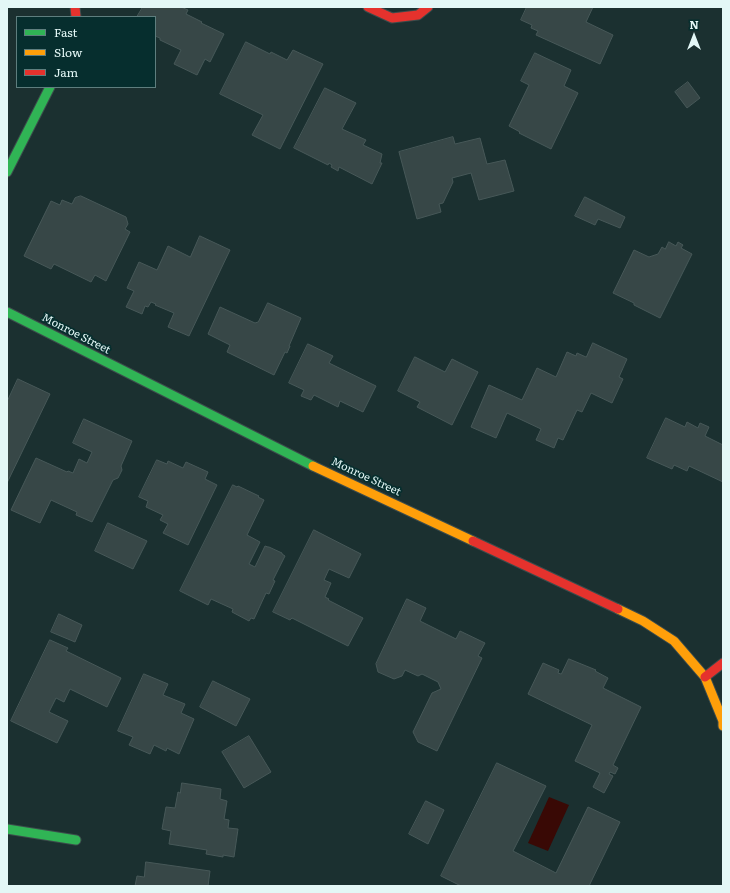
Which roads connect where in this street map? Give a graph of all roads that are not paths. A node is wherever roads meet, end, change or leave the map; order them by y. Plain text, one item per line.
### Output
1 (368, 7) edge
2 (428, 7) edge
3 (49, 88) edge
4 (16, 154) junction
5 (7, 160) edge
6 (7, 172) edge
7 (7, 312) edge
8 (723, 663) edge
9 (705, 677) junction
10 (723, 726) edge
11 (7, 829) edge
12 (76, 840) dead end

1 - 2 street
3 - 4 street
4 - 5 street
4 - 6 street
7 - 9 street, Monroe Street
8 - 9 street
9 - 10 street
11 - 12 street

